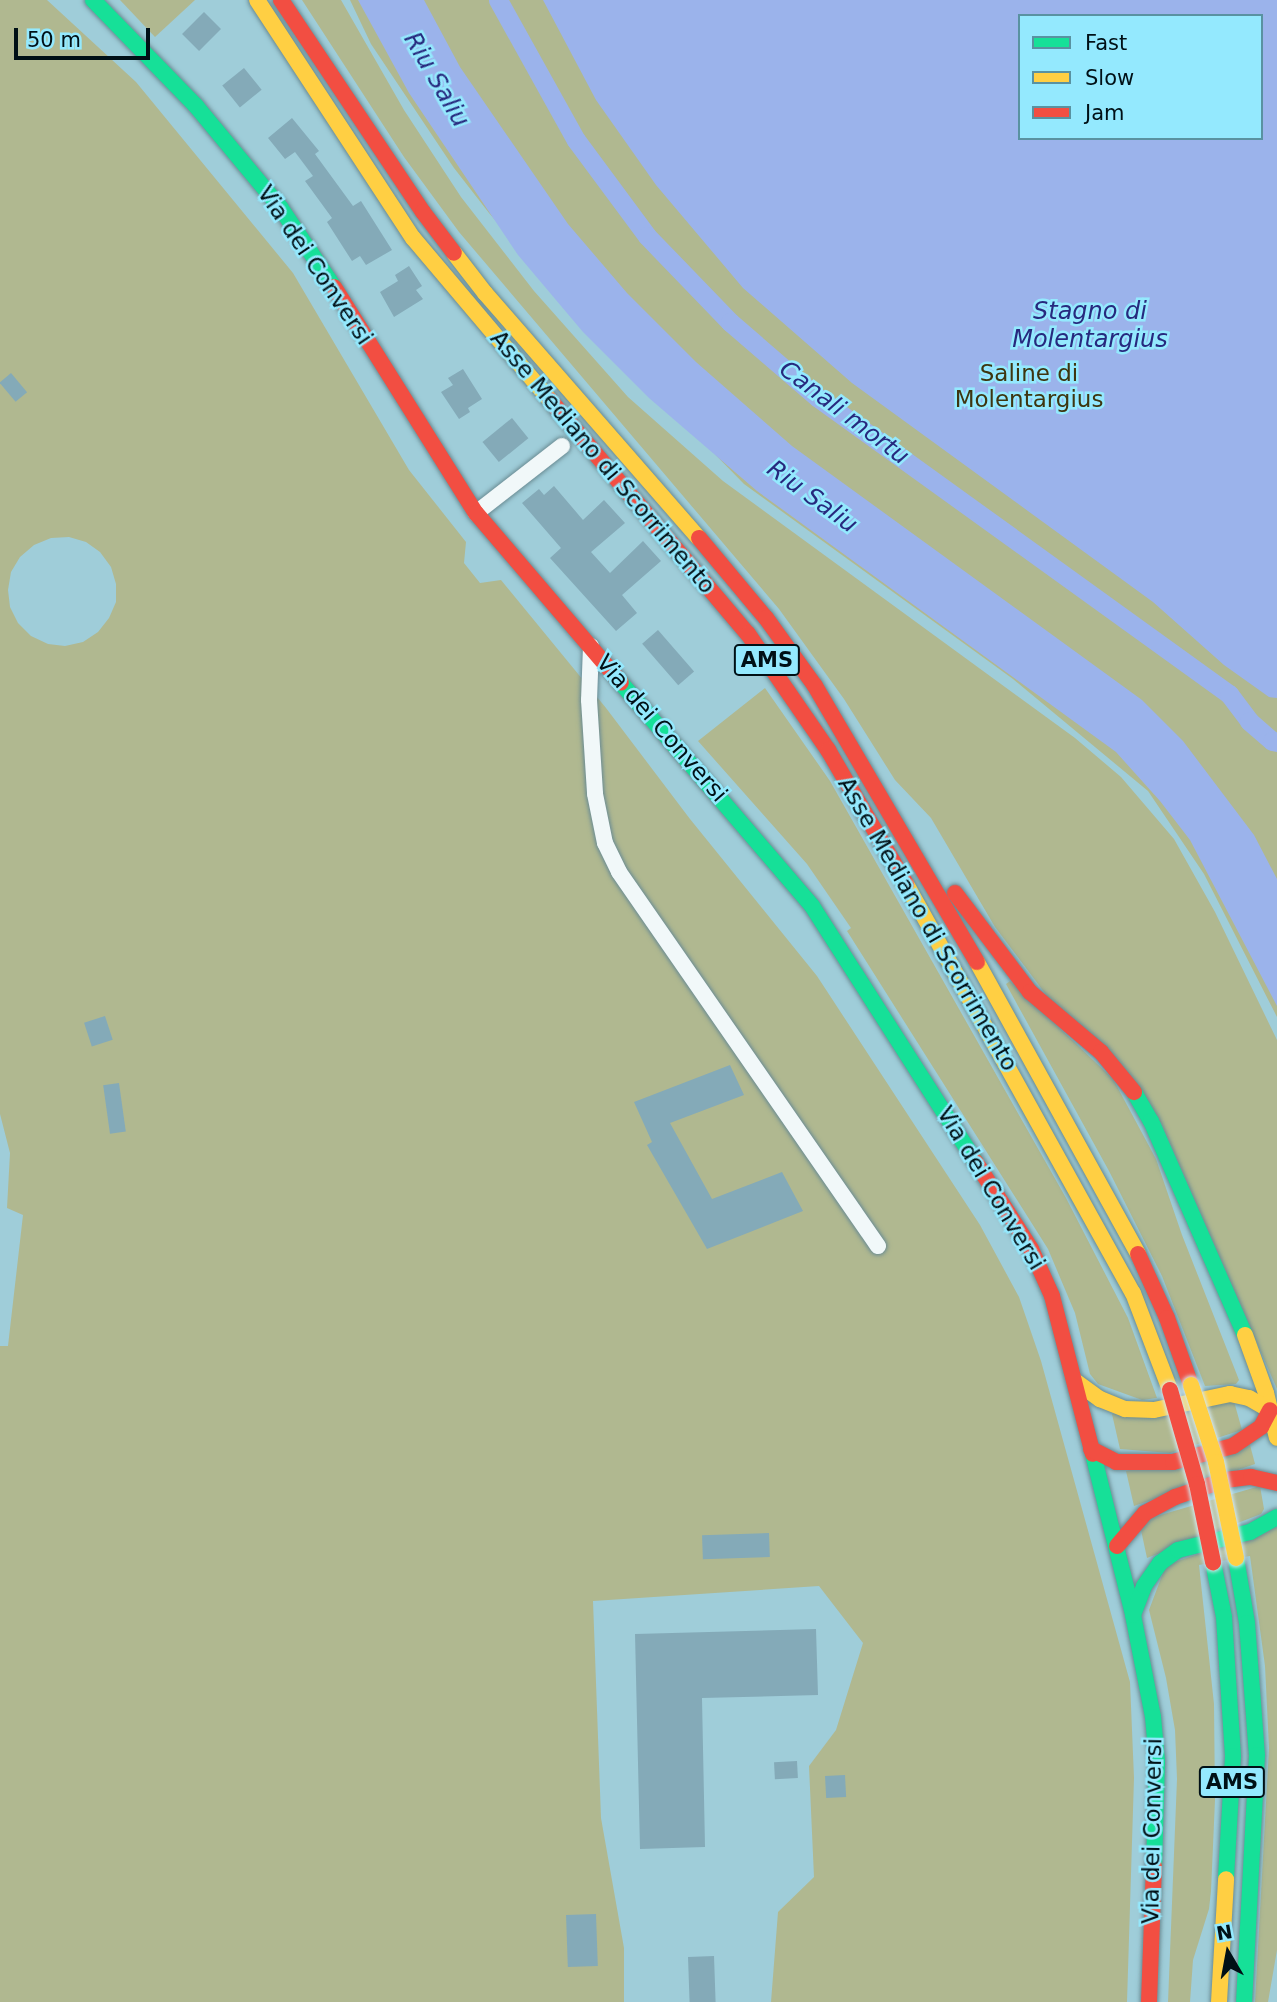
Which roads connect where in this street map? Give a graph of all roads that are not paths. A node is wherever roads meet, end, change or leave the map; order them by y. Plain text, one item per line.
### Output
1 (93, 0) edge
2 (257, 0) edge
3 (281, 0) edge
4 (562, 446) dead end
5 (477, 513) junction
6 (592, 646) junction
7 (928, 876) junction
8 (878, 1246) dead end
9 (1075, 1381) junction
10 (1270, 1410) junction
11 (1277, 1438) edge
12 (1091, 1449) junction
13 (1277, 1483) edge
14 (1277, 1517) edge
15 (1117, 1546) junction
16 (1133, 1615) junction
17 (1149, 2002) edge
18 (1219, 2002) edge
19 (1244, 2002) edge

1 - 5 main road, Via dei Conversi
2 - 18 main road, Asse Mediano di Scorrimento / AMS, bridge
3 - 7 main road, Asse Mediano di Scorrimento / AMS
4 - 5 street
5 - 6 main road, Via dei Conversi
6 - 8 street, Via dei Conversi
6 - 9 main road, Via dei Conversi
7 - 10 main road
7 - 19 main road, Asse Mediano di Scorrimento / AMS, bridge
9 - 10 main road
9 - 12 main road, Via dei Conversi
10 - 11 main road
10 - 12 main road
12 - 15 main road, Via dei Conversi
13 - 15 main road
14 - 16 main road
15 - 16 main road, Via dei Conversi
16 - 17 main road, Via dei Conversi

